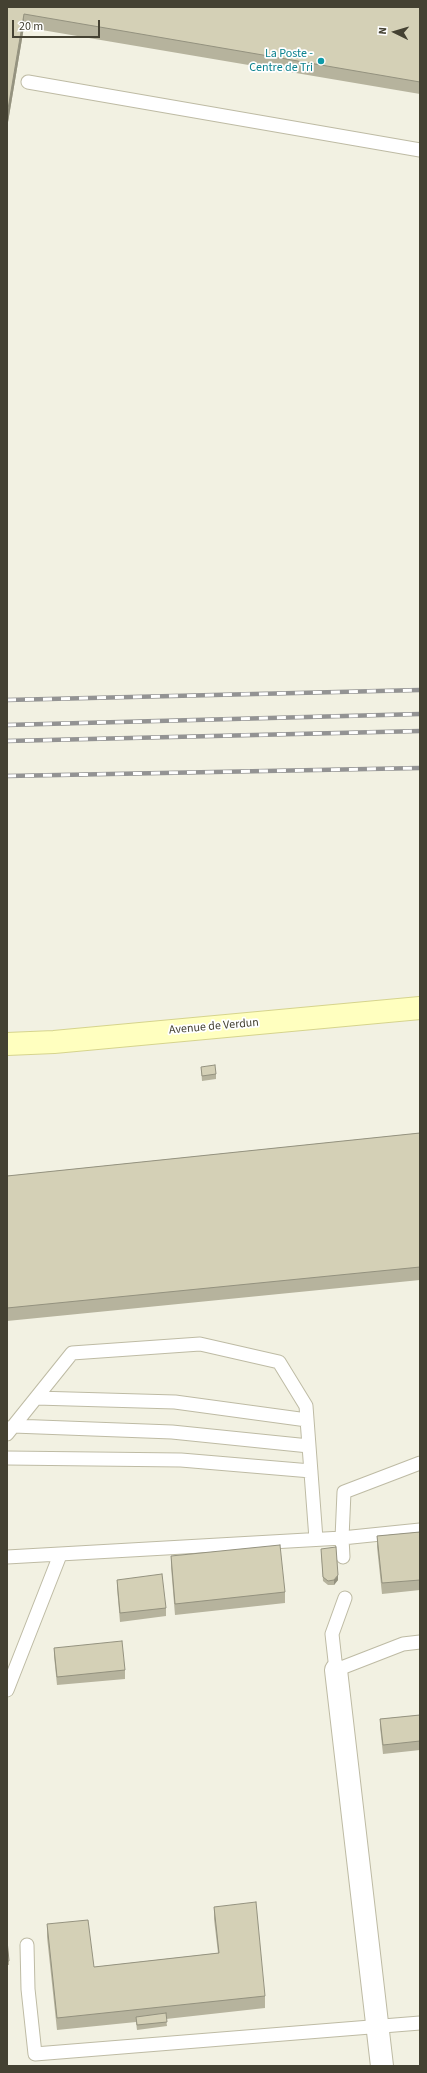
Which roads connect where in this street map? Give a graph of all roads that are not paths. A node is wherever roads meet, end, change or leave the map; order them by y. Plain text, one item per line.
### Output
1 (28, 82) dead end
2 (420, 150) edge
3 (420, 1008) edge
4 (7, 1044) edge
5 (36, 1398) junction
6 (307, 1420) junction
7 (10, 1430) edge
8 (309, 1446) junction
9 (7, 1458) edge
10 (420, 1463) edge
11 (311, 1471) junction
12 (420, 1530) edge
13 (342, 1538) junction
14 (316, 1539) junction
15 (60, 1555) junction
16 (7, 1557) edge
17 (344, 1557) dead end
18 (345, 1598) dead end
19 (420, 1642) edge
20 (336, 1670) junction
21 (10, 1677) edge
22 (7, 1690) edge
23 (27, 1945) dead end
24 (420, 2022) edge
25 (378, 2027) junction
26 (382, 2066) edge

1 - 2 lane
3 - 4 main road, Avenue de Verdun
5 - 6 lane
5 - 6 lane
5 - 7 lane
6 - 8 lane
7 - 8 lane
8 - 11 lane
9 - 11 lane
10 - 13 lane
11 - 14 lane
12 - 13 lane
13 - 14 lane
13 - 17 lane
14 - 15 lane
15 - 16 lane
15 - 21 lane
18 - 20 lane
19 - 20 lane
20 - 25 street
21 - 22 lane
23 - 25 lane
24 - 25 lane
25 - 26 street

